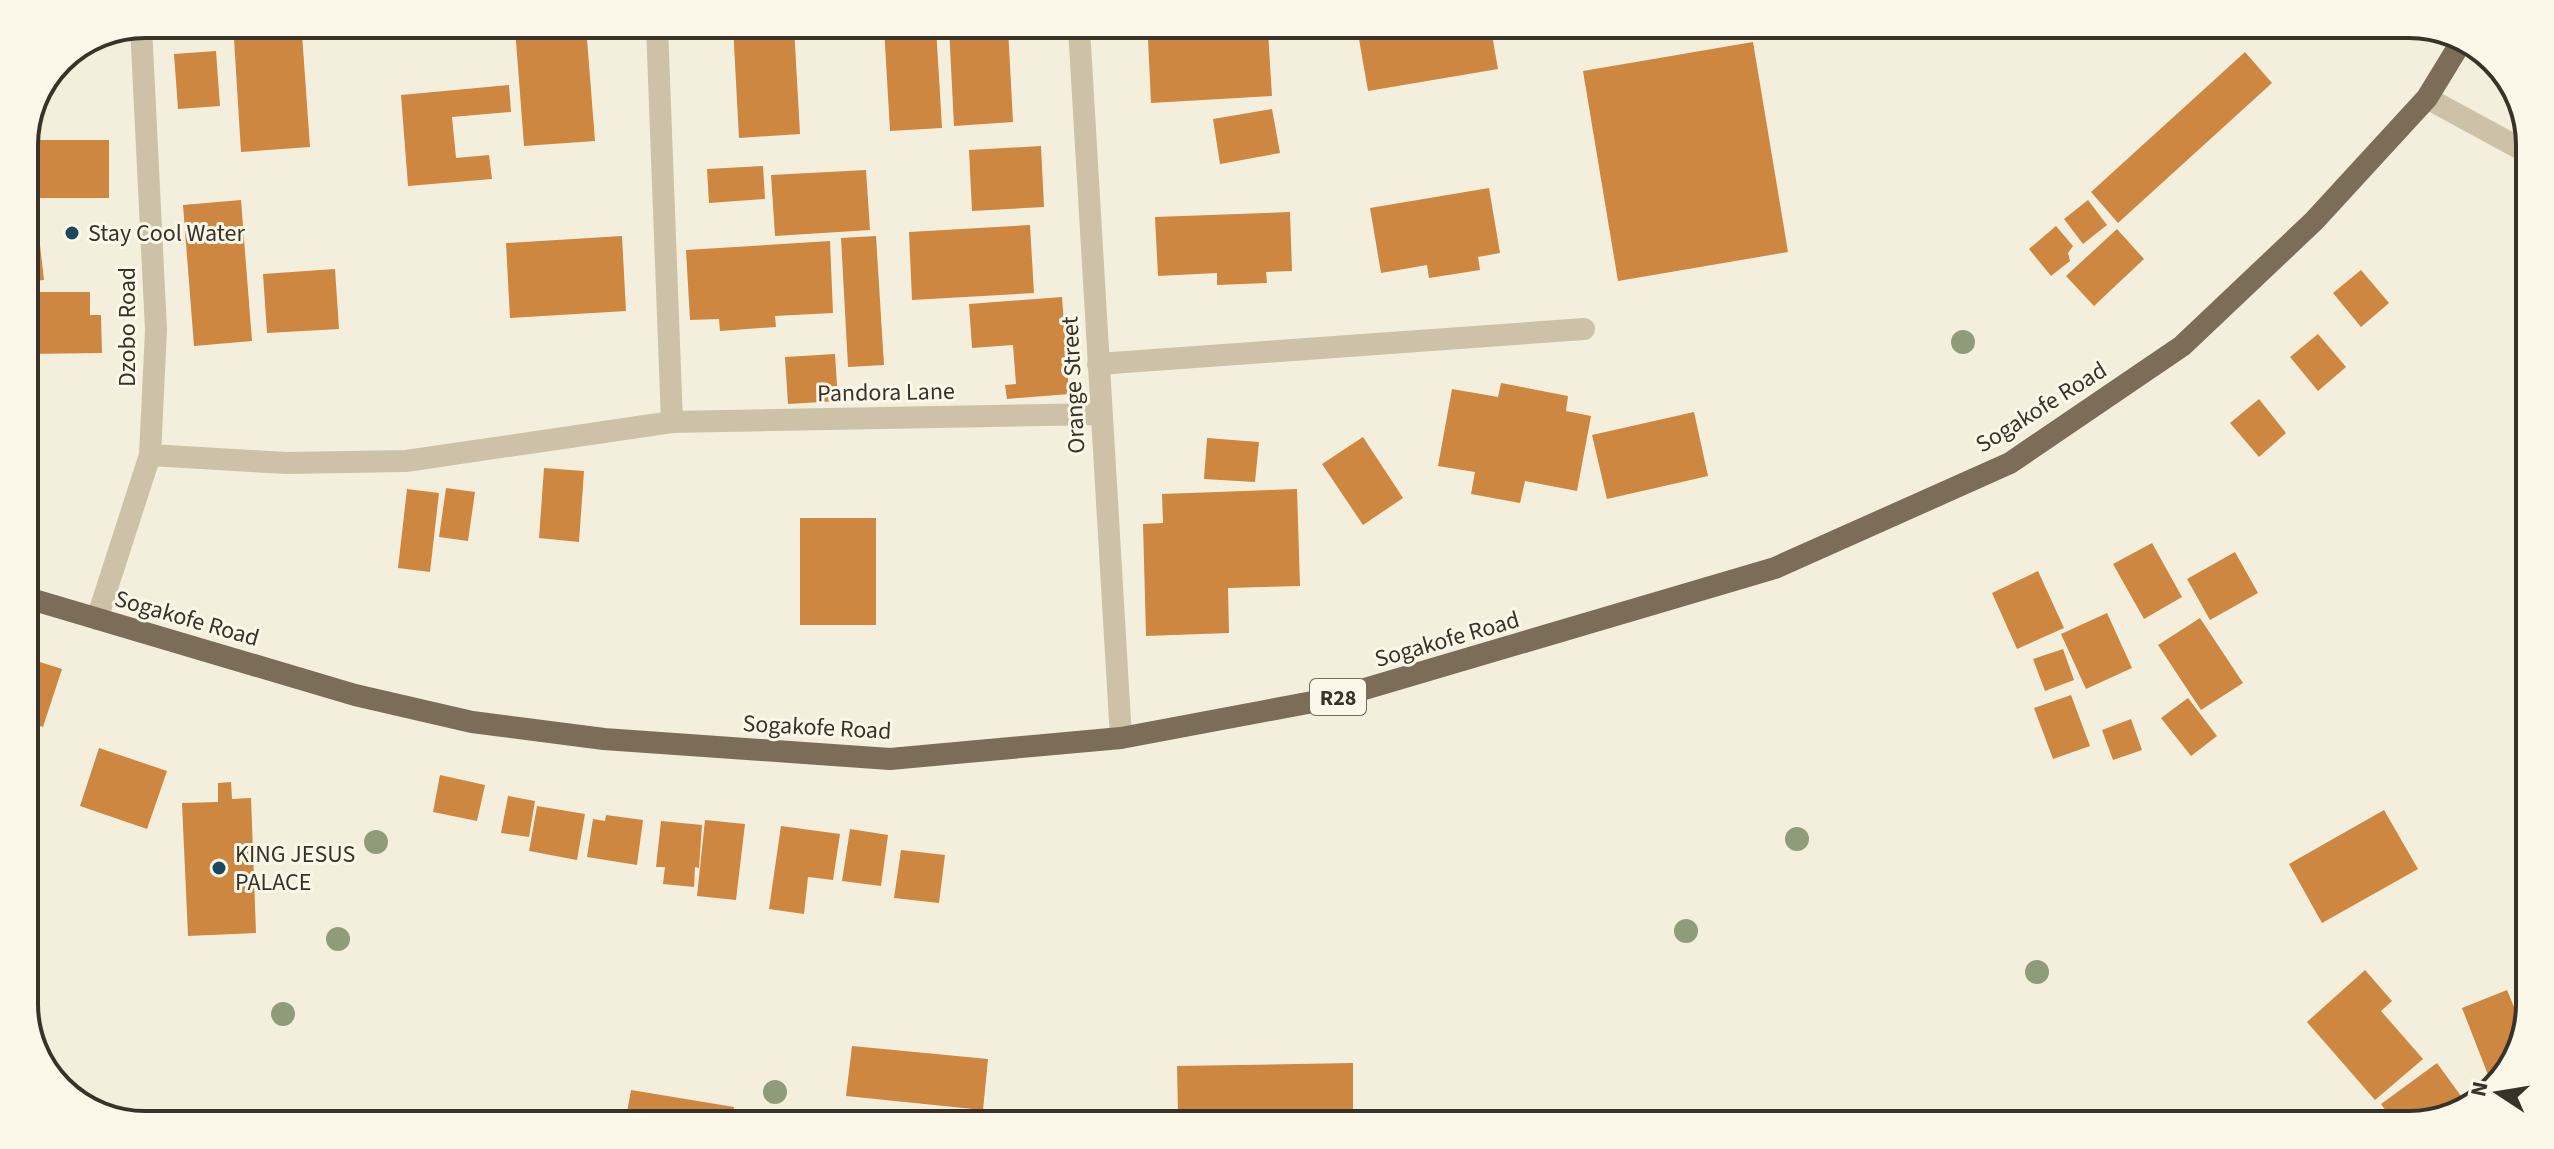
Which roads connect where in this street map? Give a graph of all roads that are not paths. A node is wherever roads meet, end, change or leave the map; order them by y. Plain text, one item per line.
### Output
1 (142, 38) edge
2 (657, 38) edge
3 (1080, 38) edge
4 (2457, 49) edge
5 (2427, 98) junction
6 (2516, 146) edge
7 (1584, 329) dead end
8 (1098, 364) junction
9 (1101, 414) junction
10 (672, 422) junction
11 (150, 455) junction
12 (38, 601) edge
13 (97, 619) junction
14 (1121, 738) junction

1 - 11 street, Dzobo Road
2 - 10 street
3 - 8 street, Orange Street
4 - 5 main road, Sogakofe Road / R28
5 - 6 street
5 - 14 main road, Sogakofe Road / R28
7 - 8 street
8 - 9 street, Orange Street
9 - 10 street, Pandora Lane
9 - 14 street, Orange Street
10 - 11 street, Pandora Lane
11 - 13 street, Dzobo Road
12 - 13 main road, Sogakofe Road / R28
13 - 14 main road, Sogakofe Road / R28

